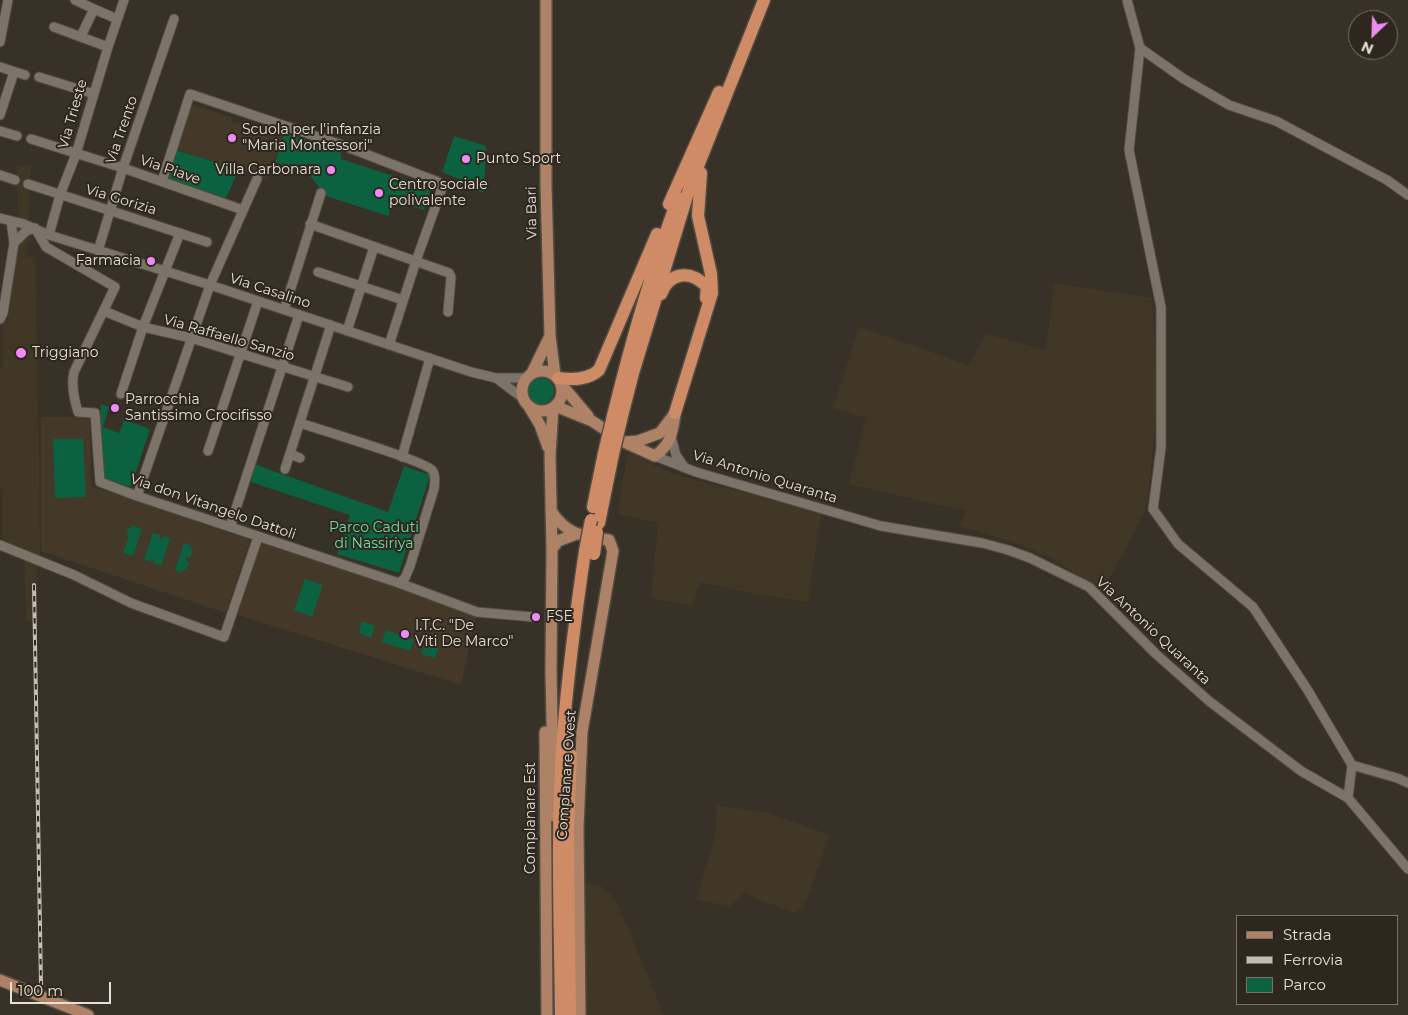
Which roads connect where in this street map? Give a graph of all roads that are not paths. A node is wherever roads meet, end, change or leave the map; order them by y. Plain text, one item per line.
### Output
1 (8, 0) edge
2 (75, 0) edge
3 (124, 0) edge
4 (546, 0) edge
5 (756, 0) edge
6 (764, 0) edge
7 (1127, 0) edge
8 (94, 8) junction
9 (174, 18) dead end
10 (117, 19) junction
11 (2, 20) edge
12 (54, 27) dead end
13 (80, 36) junction
14 (0, 42) edge
15 (108, 47) junction
16 (1140, 48) junction
17 (0, 67) edge
18 (14, 72) junction
19 (24, 75) dead end
20 (39, 77) dead end
21 (720, 90) junction
22 (94, 94) junction
23 (0, 114) edge
24 (0, 130) edge
25 (17, 136) dead end
26 (31, 139) dead end
27 (704, 151) junction
28 (76, 154) junction
29 (123, 168) junction
30 (1, 177) edge
31 (257, 179) dead end
32 (15, 180) dead end
33 (162, 181) junction
34 (28, 184) dead end
35 (321, 193) dead end
36 (60, 195) junction
37 (1408, 195) edge
38 (243, 210) junction
39 (110, 211) junction
40 (0, 218) edge
41 (11, 221) junction
42 (310, 224) junction
43 (35, 228) junction
44 (180, 233) junction
45 (49, 235) junction
46 (207, 242) dead end
47 (14, 243) junction
48 (374, 247) junction
49 (98, 251) junction
50 (416, 261) junction
51 (164, 272) junction
52 (318, 272) dead end
53 (210, 285) junction
54 (360, 286) junction
55 (403, 300) junction
56 (258, 301) junction
57 (284, 310) junction
58 (104, 311) junction
59 (448, 312) dead end
60 (299, 315) junction
61 (706, 316) junction
62 (0, 319) edge
63 (331, 325) junction
64 (142, 327) junction
65 (347, 331) junction
66 (550, 336) junction
67 (191, 338) junction
68 (390, 345) junction
69 (640, 350) junction
70 (240, 354) junction
71 (430, 358) junction
72 (283, 368) junction
73 (314, 376) junction
74 (530, 376) junction
75 (496, 378) junction
76 (558, 379) junction
77 (348, 387) dead end
78 (121, 394) dead end
79 (525, 401) junction
80 (554, 407) junction
81 (675, 413) joint
82 (618, 416) junction
83 (592, 421) junction
84 (300, 423) junction
85 (666, 435) junction
86 (624, 442) junction
87 (208, 451) dead end
88 (290, 454) junction
89 (550, 456) junction
90 (655, 456) junction
91 (402, 457) junction
92 (300, 458) dead end
93 (685, 468) junction
94 (285, 469) dead end
95 (137, 496) junction
96 (551, 511) junction
97 (230, 527) junction
98 (576, 534) junction
99 (258, 537) junction
100 (0, 545) edge
101 (552, 549) junction
102 (590, 553) junction
103 (400, 583) junction
104 (533, 617) dead end
105 (551, 620) junction
106 (1352, 765) junction
107 (1408, 783) edge
108 (1348, 798) junction
109 (559, 844) junction
110 (1408, 869) edge
111 (0, 980) edge
112 (0, 988) edge
113 (67, 1015) edge
114 (88, 1015) edge
115 (547, 1015) edge
116 (561, 1015) edge
117 (570, 1015) edge
118 (580, 1015) edge

1 - 11 street
2 - 8 street
3 - 10 street, Via Trieste
4 - 66 main road, Via Bari
5 - 21 highway
6 - 27 highway
7 - 16 street
8 - 10 street
8 - 13 street
9 - 29 street, Via Trento
10 - 15 street, Via Trieste
11 - 14 street
12 - 13 street
13 - 15 street
15 - 22 street, Via Trieste
16 - 37 street
16 - 106 street
17 - 18 street
18 - 19 street
18 - 23 street
20 - 22 street
21 - 76 highway
21 - 82 highway
22 - 28 street, Via Trieste
24 - 25 street
26 - 28 street, Via Piave
27 - 61 highway
27 - 69 highway
28 - 29 street, Via Piave
28 - 36 street, Via Trieste
29 - 33 street, Via Piave
29 - 39 street, Via Trento
30 - 32 street
31 - 38 street
33 - 38 street, Via Piave
33 - 50 street
34 - 36 street, Via Gorizia
35 - 42 street
36 - 39 street, Via Gorizia
36 - 45 street, Via Trieste
38 - 53 street
39 - 44 street, Via Gorizia
39 - 49 street, Via Trento
40 - 41 street, Via Casalino
41 - 43 street, Via Casalino
41 - 47 street
42 - 48 street
42 - 57 street
43 - 45 street, Via Casalino
43 - 47 street
43 - 58 street
44 - 46 street, Via Gorizia
44 - 51 street
45 - 49 street, Via Casalino
47 - 62 street
48 - 50 street
48 - 54 street
49 - 51 street, Via Casalino
50 - 55 street
50 - 59 street
51 - 53 street, Via Casalino
51 - 64 street
52 - 54 street
53 - 56 street, Via Casalino
53 - 67 street
54 - 55 street
54 - 65 street
55 - 68 street
56 - 57 street, Via Casalino
56 - 70 street
57 - 60 street, Via Casalino
58 - 64 street, Via Raffaello Sanzio
58 - 95 street, Via don Vitangelo Dattoli
60 - 63 street, Via Casalino
60 - 72 street
61 - 69 highway
61 - 81 highway
63 - 65 street, Via Casalino
63 - 73 street
64 - 67 street, Via Raffaello Sanzio
64 - 78 street
65 - 68 street, Via Casalino
66 - 74 main road
66 - 76 main road, Via Bari
67 - 70 street, Via Raffaello Sanzio
67 - 95 street
68 - 71 street, Via Casalino
69 - 82 highway
70 - 72 street, Via Raffaello Sanzio
70 - 87 street
71 - 75 street, Via Casalino
71 - 91 street
72 - 73 street, Via Raffaello Sanzio
72 - 97 street
73 - 77 street, Via Raffaello Sanzio
73 - 84 street
74 - 75 street, Via Casalino
74 - 76 main road
74 - 79 main road
75 - 79 street, Via Casalino
76 - 80 main road
76 - 83 main road
79 - 80 main road
79 - 89 main road
80 - 83 main road
80 - 89 main road
81 - 85 main road
82 - 102 highway, bridge
83 - 86 main road
84 - 88 street
84 - 91 street
85 - 86 main road
85 - 90 main road
85 - 93 street
86 - 90 main road
88 - 92 street
88 - 94 street
89 - 96 main road
90 - 93 street, Via Antonio Quaranta
91 - 103 street
93 - 108 street, Via Antonio Quaranta
95 - 97 street, Via don Vitangelo Dattoli
96 - 98 main road
96 - 101 main road
97 - 99 street, Via don Vitangelo Dattoli
98 - 101 main road
98 - 118 main road, Complanare Ovest
99 - 100 street
99 - 103 street, Via don Vitangelo Dattoli
101 - 105 main road
102 - 109 highway
102 - 117 highway
103 - 104 street
105 - 109 main road
105 - 115 main road, Complanare Est
106 - 107 street
106 - 108 street
108 - 110 street, Via Antonio Quaranta
109 - 116 highway
111 - 114 main road
112 - 113 main road

